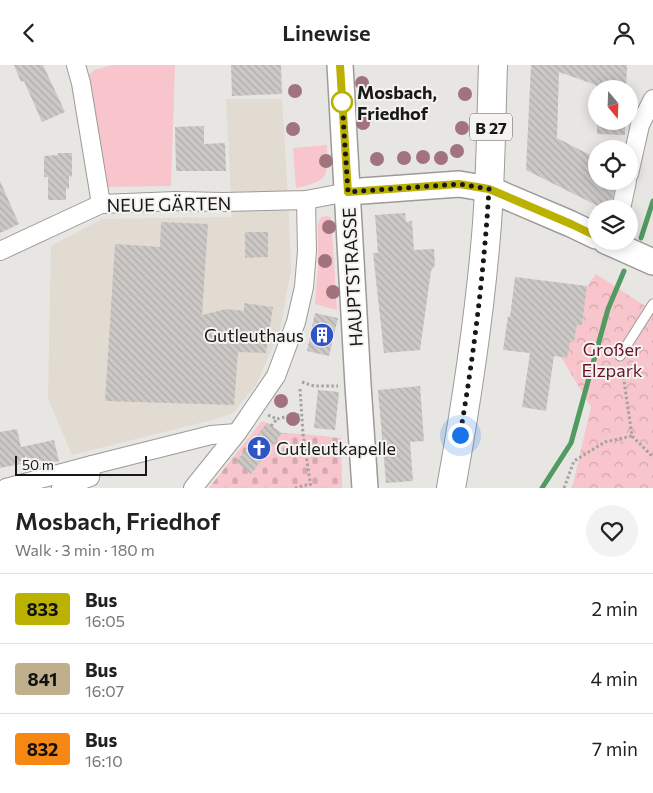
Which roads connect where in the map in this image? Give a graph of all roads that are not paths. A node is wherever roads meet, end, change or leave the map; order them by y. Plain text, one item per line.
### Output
1 (76, 65) edge
2 (340, 65) edge
3 (493, 65) edge
4 (653, 99) edge
5 (637, 140) edge
6 (489, 189) junction
7 (348, 192) junction
8 (306, 200) junction
9 (101, 204) junction
10 (588, 232) edge
11 (627, 250) edge
12 (0, 251) edge
13 (653, 262) edge
14 (653, 304) edge
15 (620, 356) road end
16 (237, 433) junction
17 (92, 465) junction
18 (6, 488) edge
19 (61, 488) edge
20 (193, 488) edge
21 (365, 488) edge
22 (451, 488) edge

1 - 9 street
2 - 7 street, HAUPTSTRASSE
3 - 6 main road, B 27
4 - 5 street
6 - 7 street
6 - 10 street
6 - 22 main road, B 27
7 - 8 street, NEUE GÄRTEN
7 - 21 street, HAUPTSTRASSE
8 - 9 street, NEUE GÄRTEN
8 - 16 street
9 - 12 street, NEUE GÄRTEN
11 - 13 street
14 - 15 lane
16 - 17 street
16 - 20 street
17 - 18 street
17 - 19 street

